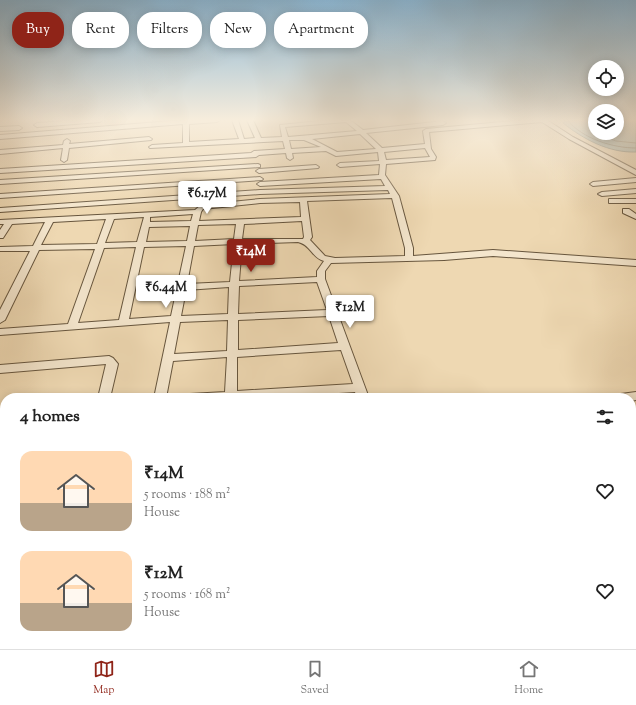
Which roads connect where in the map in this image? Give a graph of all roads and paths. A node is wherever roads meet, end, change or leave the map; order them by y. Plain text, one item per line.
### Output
1 (19, 150) edge
2 (65, 150) edge
3 (152, 150) edge
4 (251, 150) edge
5 (287, 150) edge
6 (312, 150) edge
7 (328, 150) edge
8 (378, 150) edge
9 (381, 150) edge
10 (429, 150) edge
11 (594, 150) edge
12 (0, 152) edge
13 (288, 154) junction
14 (152, 155) junction
15 (200, 158) junction
16 (64, 160) junction
17 (257, 161) junction
18 (144, 162) junction
19 (383, 162) junction
20 (0, 164) edge
21 (86, 165) junction
22 (340, 165) dead end
23 (198, 169) junction
24 (0, 171) edge
25 (137, 173) junction
26 (636, 173) edge
27 (79, 177) junction
28 (383, 177) junction
29 (319, 180) junction
30 (636, 180) edge
31 (260, 181) junction
32 (0, 182) edge
33 (197, 183) junction
34 (593, 184) dead end
35 (135, 187) junction
36 (389, 188) junction
37 (318, 190) junction
38 (70, 191) junction
39 (636, 191) edge
40 (260, 192) junction
41 (602, 194) dead end
42 (0, 196) edge
43 (196, 196) junction
44 (395, 196) junction
45 (318, 199) junction
46 (303, 200) junction
47 (131, 201) junction
48 (260, 201) junction
49 (612, 202) dead end
50 (636, 202) edge
51 (66, 205) junction
52 (0, 210) edge
53 (197, 212) junction
54 (626, 212) dead end
55 (147, 215) junction
56 (121, 217) junction
57 (636, 217) edge
58 (110, 218) junction
59 (306, 219) junction
60 (53, 220) junction
61 (0, 222) edge
62 (9, 222) junction
63 (240, 222) junction
64 (195, 223) junction
65 (145, 225) junction
66 (0, 236) edge
67 (305, 241) junction
68 (238, 242) junction
69 (191, 244) junction
70 (100, 246) junction
71 (141, 246) junction
72 (35, 248) junction
73 (0, 249) edge
74 (409, 258) junction
75 (329, 260) junction
76 (636, 263) edge
77 (321, 279) junction
78 (234, 284) junction
79 (182, 287) junction
80 (333, 313) junction
81 (233, 317) junction
82 (176, 319) junction
83 (0, 320) edge
84 (123, 323) junction
85 (72, 327) junction
86 (0, 332) edge
87 (344, 346) junction
88 (232, 354) junction
89 (168, 358) junction
90 (0, 369) edge
91 (105, 393) edge
92 (161, 393) edge
93 (231, 393) edge
94 (361, 393) edge

1 - 12 street
2 - 16 street
3 - 14 street
4 - 17 street
5 - 13 street
6 - 13 street
7 - 8 street
9 - 19 street
10 - 19 street
11 - 26 street
13 - 17 street
14 - 16 street
14 - 18 street
15 - 17 street
15 - 18 street
15 - 23 street
16 - 20 street
17 - 23 street
17 - 29 street
17 - 31 street
18 - 21 street
18 - 25 street
19 - 22 street
19 - 28 street
21 - 24 street
21 - 27 street
23 - 25 street
23 - 33 street
25 - 27 street
25 - 35 street
27 - 32 street
27 - 38 street
28 - 29 street
28 - 36 street
29 - 31 street
29 - 37 street
30 - 34 street
31 - 33 street
31 - 40 street
33 - 35 street
33 - 43 street
35 - 38 street
35 - 47 street
36 - 37 street
36 - 44 street
37 - 40 street
37 - 45 street
38 - 42 street
39 - 41 street
40 - 43 street
40 - 48 street
43 - 47 street
44 - 45 street
44 - 74 street
45 - 46 street
46 - 48 street
46 - 59 street
47 - 51 street
47 - 56 street
48 - 53 street
49 - 50 street
51 - 52 street
51 - 60 street
53 - 55 street
53 - 64 street
54 - 57 street
55 - 56 street
55 - 65 street
56 - 58 street
58 - 60 street
58 - 70 street
59 - 63 street
59 - 67 street
60 - 62 street
60 - 72 street
61 - 62 street
62 - 66 street
63 - 64 street
63 - 68 street
64 - 65 street
64 - 69 street
65 - 71 street
67 - 68 street
67 - 75 street
68 - 69 street
68 - 78 street
69 - 71 street
69 - 79 street
70 - 71 street
70 - 72 street
70 - 85 street
71 - 84 street
72 - 73 street
72 - 83 street
74 - 75 street
74 - 76 street
75 - 77 street
77 - 78 street
77 - 80 street
78 - 79 street
78 - 81 street
79 - 82 street
80 - 81 street
80 - 87 street
81 - 82 street
81 - 88 street
82 - 84 street
82 - 89 street
84 - 85 street
85 - 86 street
87 - 88 street
87 - 94 street
88 - 89 street
88 - 93 street
89 - 92 street
90 - 91 street

